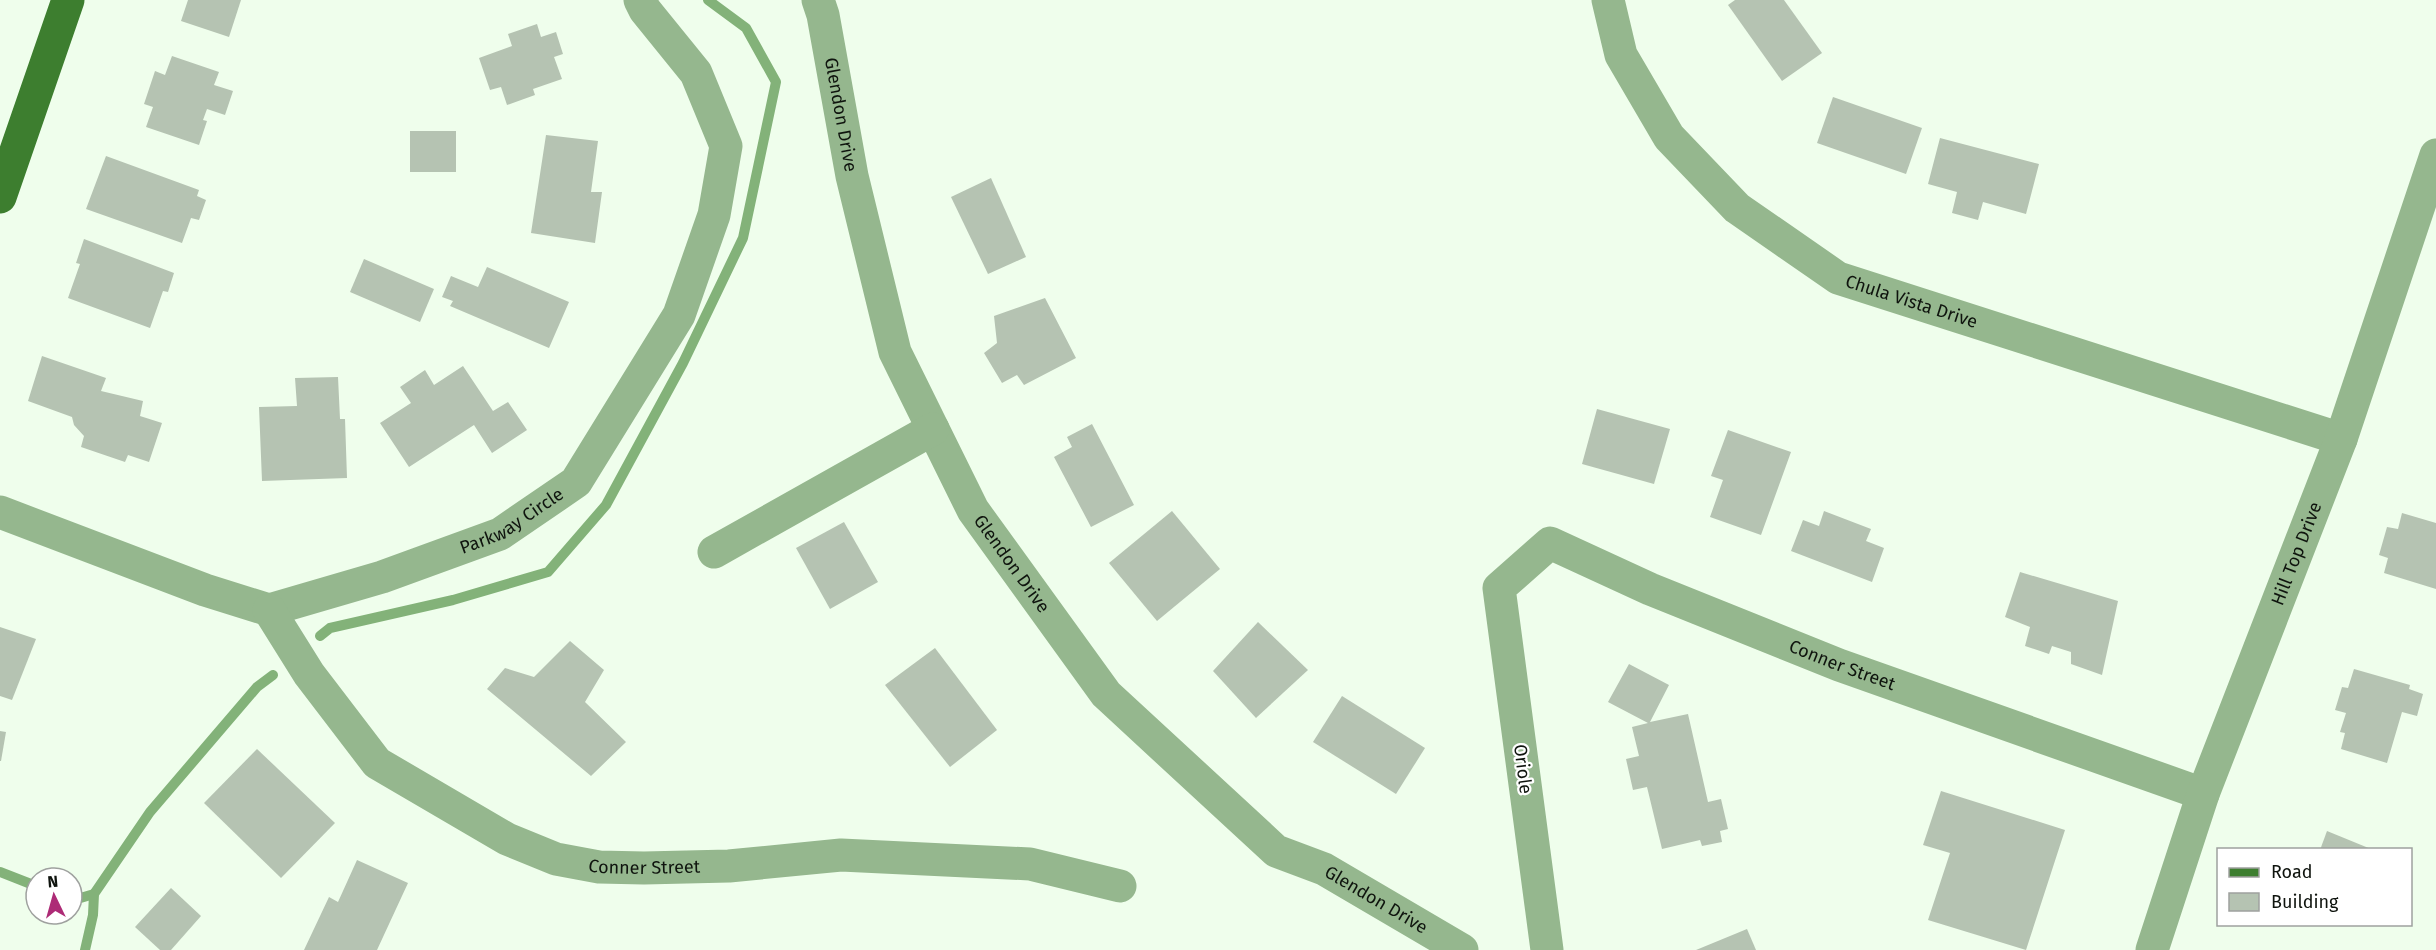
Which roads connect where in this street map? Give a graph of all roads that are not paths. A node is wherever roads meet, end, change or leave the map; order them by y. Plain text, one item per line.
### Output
1 (68, 0) edge
2 (640, 0) edge
3 (818, 0) edge
4 (1608, 0) edge
5 (2436, 155) edge
6 (0, 196) edge
7 (933, 429) junction
8 (2341, 439) junction
9 (0, 512) edge
10 (714, 552) dead end
11 (1500, 588) joint
12 (268, 610) junction
13 (2203, 794) junction
14 (1120, 886) dead end
15 (1462, 950) edge
16 (1547, 950) edge
17 (2151, 950) edge

1 - 6 main road
2 - 12 street, Parkway Circle
3 - 7 street, Glendon Drive
4 - 8 street, Chula Vista Drive
5 - 8 street, Hill Top Drive
7 - 10 street
7 - 15 street, Glendon Drive
8 - 13 street, Hill Top Drive
9 - 12 street
11 - 13 street, Conner Street
11 - 16 street, Oriole
12 - 14 street, Conner Street
13 - 17 street, Hill Top Drive

